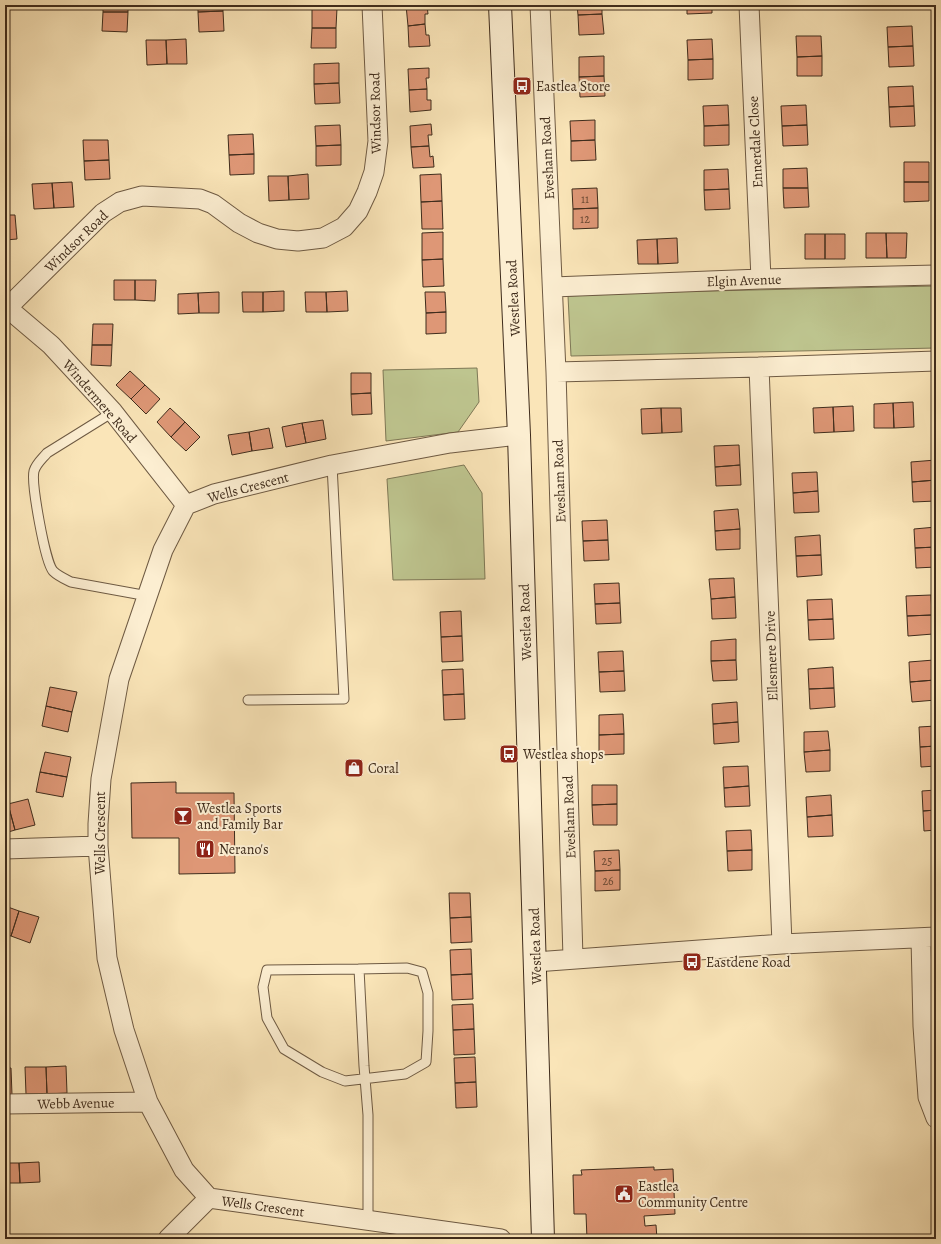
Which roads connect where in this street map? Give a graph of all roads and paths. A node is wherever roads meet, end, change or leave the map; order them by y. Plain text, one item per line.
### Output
1 (372, 5) edge
2 (500, 5) edge
3 (540, 5) edge
4 (748, 5) edge
5 (936, 275) edge
6 (761, 279) junction
7 (553, 287) junction
8 (6, 307) edge
9 (936, 361) edge
10 (759, 367) junction
11 (556, 372) junction
12 (113, 412) junction
13 (519, 435) junction
14 (332, 466) junction
15 (186, 506) junction
16 (148, 596) junction
17 (248, 700) dead end
18 (98, 846) junction
19 (5, 849) edge
20 (928, 938) edge
21 (782, 944) junction
22 (573, 958) junction
23 (535, 962) junction
24 (359, 970) junction
25 (365, 1079) junction
26 (148, 1102) junction
27 (5, 1104) edge
28 (936, 1118) edge
29 (209, 1198) junction
30 (368, 1221) junction
31 (168, 1239) edge
32 (501, 1239) edge
33 (543, 1239) edge

1 - 8 street, Windsor Road
2 - 13 main road, Westlea Road
3 - 7 street, Evesham Road
4 - 6 street, Ennerdale Close
5 - 6 street, Elgin Avenue
6 - 7 street, Elgin Avenue
7 - 11 street, Evesham Road
8 - 12 street, Windermere Road
9 - 10 street
10 - 11 street
10 - 21 street, Ellesmere Drive
11 - 22 street, Evesham Road
12 - 15 street, Windermere Road
12 - 16 lane
13 - 14 street, Wells Crescent
13 - 23 main road, Westlea Road
14 - 15 street, Wells Crescent
14 - 17 lane
15 - 16 street, Wells Crescent
16 - 18 street, Wells Crescent
18 - 19 street
18 - 26 street, Wells Crescent
20 - 21 street
20 - 28 street
21 - 22 street
22 - 23 street
23 - 33 main road, Westlea Road
24 - 25 lane
24 - 25 lane
24 - 25 lane
25 - 30 lane
26 - 27 street, Webb Avenue
26 - 29 street, Wells Crescent
29 - 30 street, Wells Crescent
29 - 31 street
30 - 32 street, Wells Crescent

